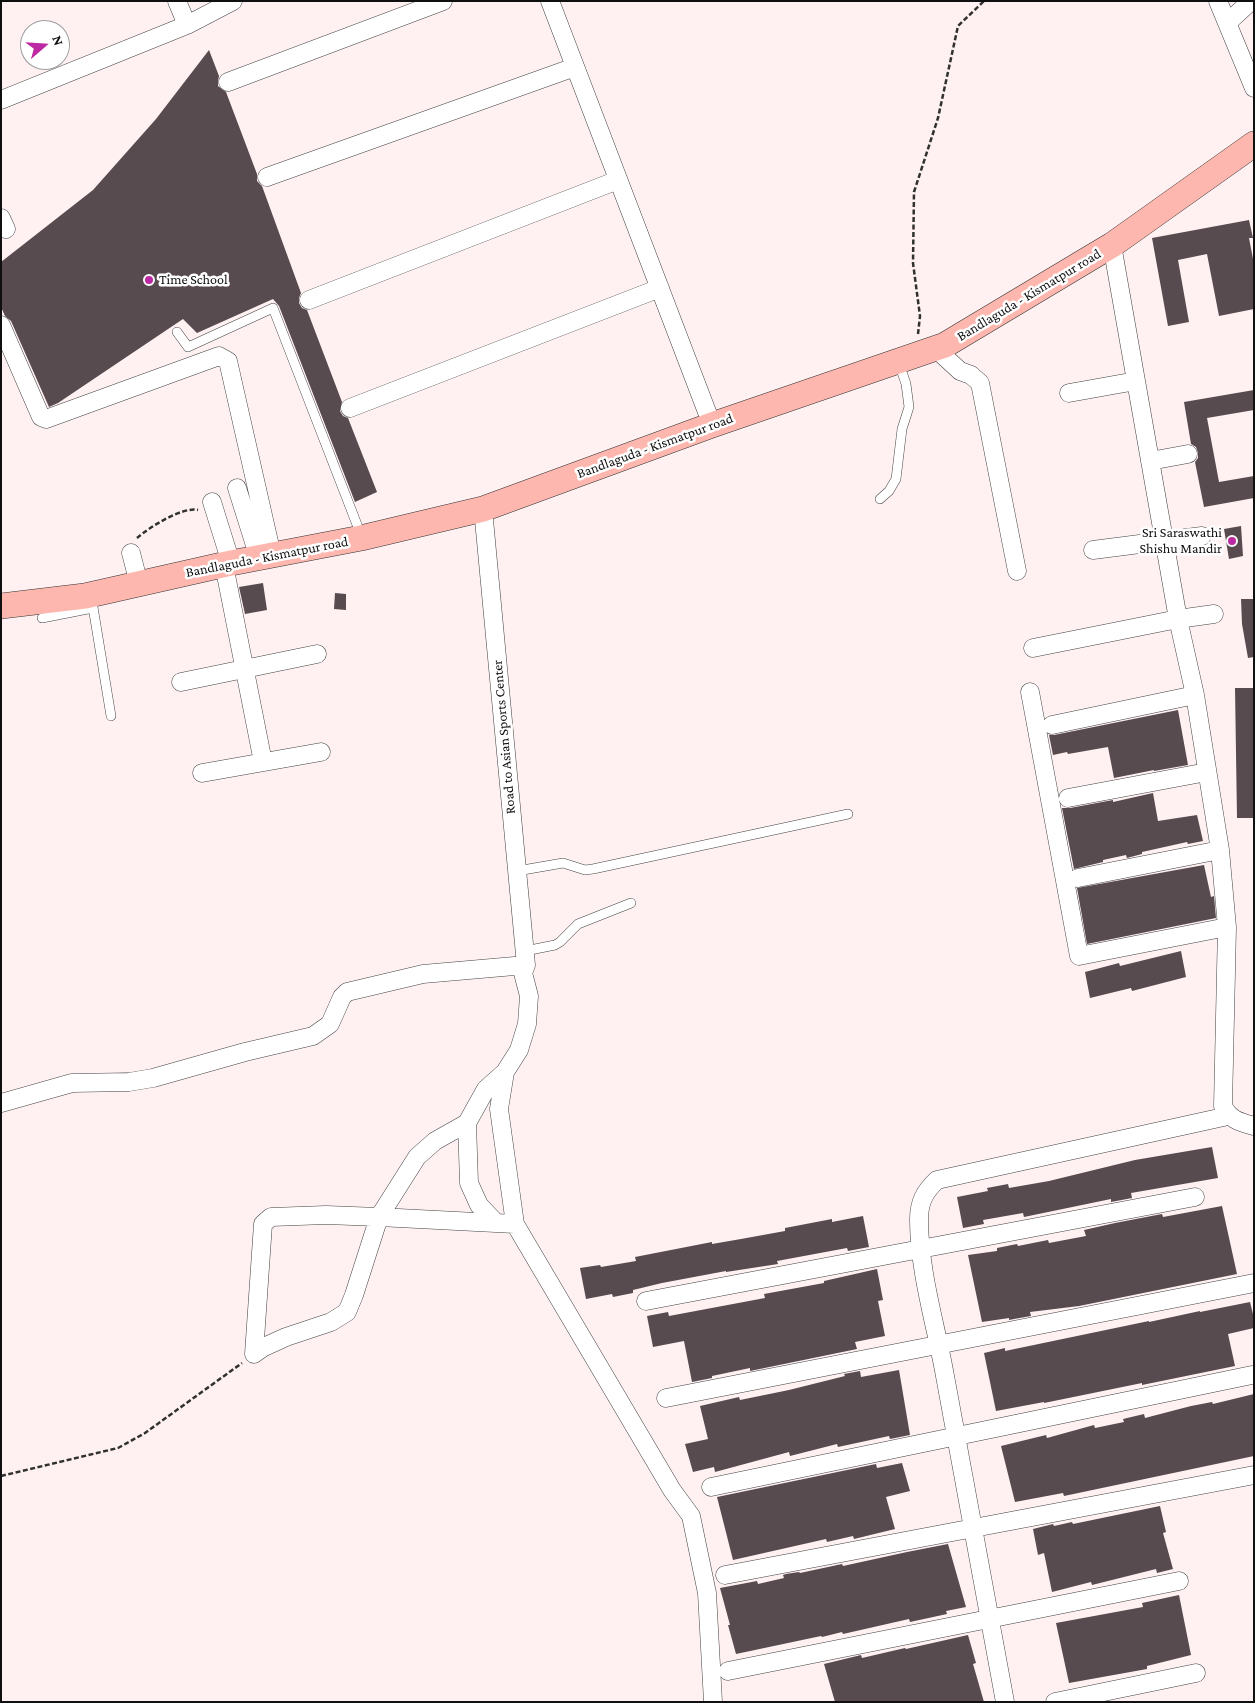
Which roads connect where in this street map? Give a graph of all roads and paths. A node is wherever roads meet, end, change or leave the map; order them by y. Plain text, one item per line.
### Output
1 (177, 1) edge
2 (232, 1) edge
3 (443, 1) edge
4 (550, 1) edge
5 (984, 1) edge
6 (1218, 1) edge
7 (1251, 1) edge
8 (1227, 23) junction
9 (187, 25) junction
10 (575, 67) junction
11 (228, 82) dead end
12 (1254, 88) edge
13 (1, 100) edge
14 (1254, 144) edge
15 (267, 177) dead end
16 (618, 180) junction
17 (1112, 245) junction
18 (660, 288) junction
19 (309, 300) dead end
20 (1, 325) edge
21 (177, 332) dead end
22 (916, 355) junction
23 (1136, 381) junction
24 (1069, 393) dead end
25 (350, 408) dead end
26 (712, 425) junction
27 (1188, 454) dead end
28 (1150, 461) junction
29 (237, 488) dead end
30 (880, 499) dead end
31 (206, 506) joint
32 (483, 509) junction
33 (1202, 536) dead end
34 (362, 538) junction
35 (1164, 540) junction
36 (1093, 550) dead end
37 (131, 553) joint
38 (265, 556) junction
39 (228, 564) junction
40 (1017, 571) dead end
41 (139, 584) junction
42 (92, 602) junction
43 (1, 606) edge
44 (1214, 614) dead end
45 (42, 618) dead end
46 (1178, 619) junction
47 (1033, 648) dead end
48 (317, 654) dead end
49 (244, 668) junction
50 (181, 682) dead end
51 (1030, 692) dead end
52 (1195, 695) junction
53 (111, 716) dead end
54 (1052, 725) dead end
55 (320, 752) dead end
56 (263, 762) junction
57 (1207, 772) junction
58 (202, 773) dead end
59 (1068, 798) dead end
60 (848, 814) dead end
61 (1220, 850) junction
62 (517, 871) junction
63 (1078, 878) dead end
64 (632, 903) dead end
65 (1227, 927) junction
66 (526, 958) junction
67 (505, 1072) junction
68 (1, 1103) edge
69 (1228, 1116) junction
70 (467, 1123) junction
71 (1254, 1126) edge
72 (1195, 1197) dead end
73 (379, 1217) junction
74 (496, 1223) junction
75 (515, 1224) junction
76 (920, 1249) junction
77 (1254, 1283) edge
78 (646, 1301) dead end
79 (940, 1345) junction
80 (254, 1354) junction
81 (1252, 1375) dead end
82 (666, 1398) dead end
83 (956, 1436) junction
84 (1254, 1475) edge
85 (1, 1476) edge
86 (711, 1487) dead end
87 (973, 1528) junction
88 (725, 1575) dead end
89 (1179, 1580) dead end
90 (990, 1618) junction
91 (728, 1671) dead end
92 (1196, 1673) dead end
93 (713, 1702) edge
94 (1005, 1702) edge
95 (1055, 1702) edge

1 - 9 street
2 - 9 street
3 - 11 street
4 - 10 street
5 - 22 path
6 - 8 street
7 - 8 street
8 - 12 street
9 - 13 street
10 - 15 street
10 - 16 street
14 - 17 street, Bandlaguda - Kismatpur road
16 - 18 street
16 - 19 street
17 - 22 street, Bandlaguda - Kismatpur road
17 - 23 street
18 - 25 street
18 - 26 street
20 - 38 street
21 - 34 lane
22 - 26 street, Bandlaguda - Kismatpur road
22 - 30 lane
22 - 40 street
23 - 24 street
23 - 28 street
26 - 32 street, Bandlaguda - Kismatpur road
27 - 28 street
28 - 35 street
29 - 38 street
31 - 37 path
31 - 39 street
32 - 34 street, Bandlaguda - Kismatpur road
32 - 62 street, Road to Asian Sports Center
33 - 35 street
34 - 38 street, Bandlaguda - Kismatpur road
35 - 36 street
35 - 46 street
37 - 41 street
38 - 39 street, Bandlaguda - Kismatpur road
39 - 41 street, Bandlaguda - Kismatpur road
39 - 49 street
41 - 42 street, Bandlaguda - Kismatpur road
42 - 43 street, Bandlaguda - Kismatpur road
42 - 45 lane
42 - 53 lane
44 - 46 street
46 - 47 street
46 - 52 street
48 - 49 street
49 - 50 street
49 - 56 street
51 - 65 street
52 - 54 street
52 - 57 street
55 - 56 street
56 - 58 street
57 - 59 street
57 - 61 street
60 - 62 lane
61 - 63 street
61 - 65 street
62 - 66 street, Road to Asian Sports Center
64 - 66 lane
65 - 69 street
66 - 67 street, Road to Asian Sports Center
66 - 68 street
67 - 70 street
67 - 75 street
69 - 71 street
69 - 76 street
70 - 73 street
70 - 74 street
72 - 76 street
73 - 74 street
73 - 80 street
73 - 80 street
74 - 75 street
75 - 93 street
76 - 78 street
76 - 79 street
77 - 79 street
79 - 82 street
79 - 83 street
80 - 85 path
81 - 83 street
83 - 86 street
83 - 87 street
84 - 87 street
87 - 88 street
87 - 90 street
89 - 90 street
90 - 91 street
90 - 94 street
92 - 95 street

